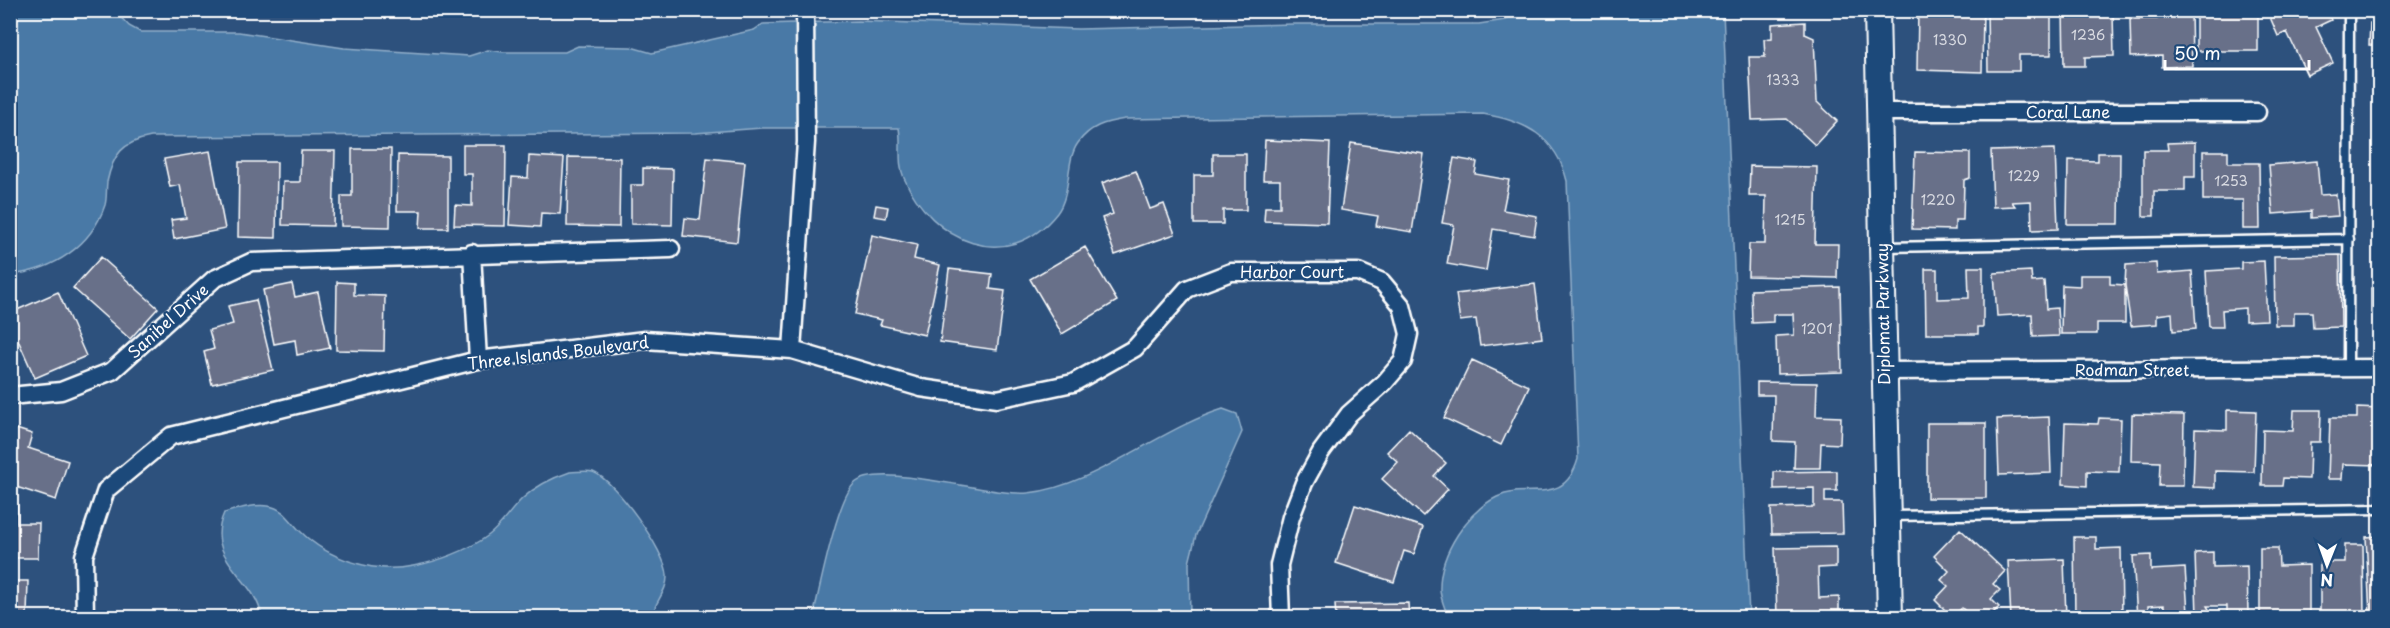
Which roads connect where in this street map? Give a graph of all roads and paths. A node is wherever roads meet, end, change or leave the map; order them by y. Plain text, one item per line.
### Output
1 (1877, 10) edge
2 (2349, 10) edge
3 (805, 17) edge
4 (1879, 112) junction
5 (2257, 112) dead end
6 (2349, 239) junction
7 (1882, 247) junction
8 (671, 249) dead end
9 (472, 253) junction
10 (792, 350) junction
11 (478, 360) junction
12 (2348, 368) junction
13 (2379, 368) edge
14 (1885, 371) junction
15 (10, 396) edge
16 (2379, 508) edge
17 (1887, 516) junction
18 (85, 618) edge
19 (1281, 618) edge
20 (1890, 618) edge

1 - 4 street, Diplomat Parkway
2 - 6 lane
3 - 10 street
4 - 5 street, Coral Lane
4 - 7 street, Diplomat Parkway
6 - 7 lane
6 - 12 lane
7 - 14 street, Diplomat Parkway
8 - 9 street, Sanibel Drive
9 - 11 street
9 - 15 street, Sanibel Drive
10 - 11 street, Three Islands Boulevard
10 - 19 street, Harbor Court
11 - 18 street, Three Islands Boulevard
12 - 13 street, Rodman Street
12 - 14 street, Rodman Street
14 - 17 street, Diplomat Parkway
16 - 17 lane
17 - 20 street, Diplomat Parkway

